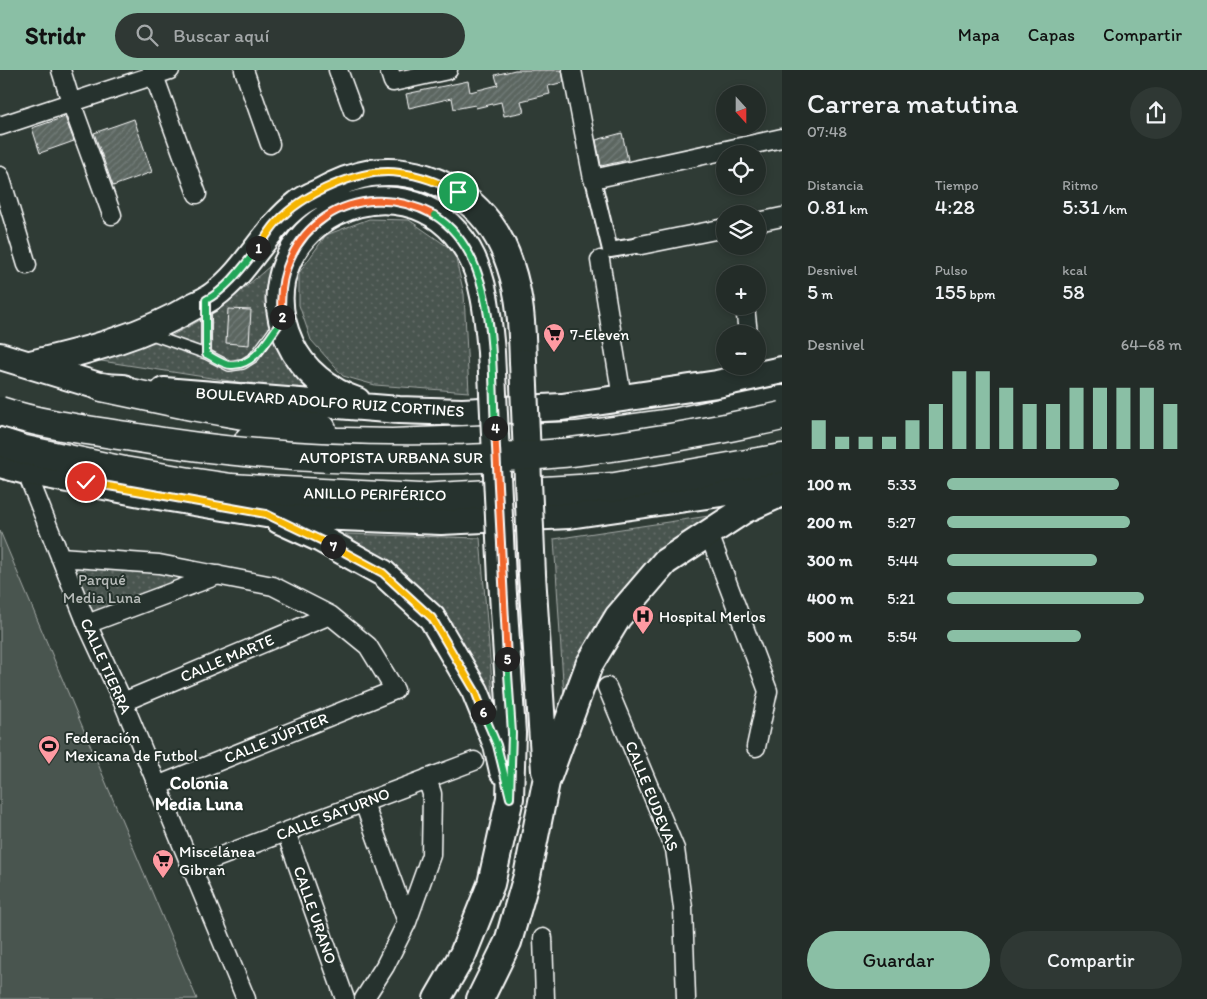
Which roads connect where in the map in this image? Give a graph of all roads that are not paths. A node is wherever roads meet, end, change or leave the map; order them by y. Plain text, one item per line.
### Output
1 (61, 70) edge
2 (244, 70) edge
3 (338, 70) edge
4 (448, 70) edge
5 (572, 70) edge
6 (159, 72) edge
7 (391, 76) edge
8 (71, 102) junction
9 (353, 111) dead end
10 (0, 126) edge
11 (782, 138) edge
12 (270, 144) dead end
13 (0, 176) edge
14 (594, 179) junction
15 (197, 194) dead end
16 (112, 215) dead end
17 (782, 217) edge
18 (766, 220) edge
19 (716, 230) edge
20 (641, 245) joint
21 (600, 260) dead end
22 (28, 265) dead end
23 (206, 300) junction
24 (282, 320) junction
25 (143, 332) junction
26 (206, 354) junction
27 (0, 356) edge
28 (27, 364) junction
29 (782, 370) edge
30 (766, 371) edge
31 (742, 375) edge
32 (102, 387) junction
33 (0, 397) edge
34 (622, 398) junction
35 (782, 400) edge
36 (399, 410) junction
37 (0, 411) edge
38 (782, 416) edge
39 (0, 429) edge
40 (782, 434) edge
41 (0, 442) edge
42 (392, 443) junction
43 (782, 458) edge
44 (0, 464) edge
45 (26, 471) junction
46 (782, 484) edge
47 (782, 493) edge
48 (146, 494) junction
49 (419, 498) junction
50 (266, 514) junction
51 (709, 534) junction
52 (60, 557) junction
53 (218, 575) junction
54 (330, 615) junction
55 (87, 624) junction
56 (606, 687) dead end
57 (123, 702) junction
58 (756, 747) dead end
59 (474, 761) dead end
60 (427, 778) junction
61 (546, 782) junction
62 (157, 786) junction
63 (510, 798) junction
64 (364, 803) junction
65 (286, 832) junction
66 (192, 867) junction
67 (407, 922) junction
68 (543, 938) dead end
69 (246, 999) edge
70 (345, 999) edge
71 (364, 999) edge
72 (437, 999) edge
73 (480, 999) edge
74 (545, 999) edge
75 (686, 999) edge

1 - 8 street
2 - 12 street
3 - 9 street
4 - 7 street
5 - 14 street
6 - 8 street
6 - 15 street
8 - 10 street
8 - 16 street
11 - 14 street
13 - 22 street
14 - 20 street
17 - 18 street
19 - 20 street
21 - 34 street
23 - 25 main road
23 - 26 lane
23 - 61 main road, bridge
24 - 26 lane
24 - 36 main road
24 - 63 main road, bridge
25 - 26 lane
25 - 28 main road
27 - 28 main road, BOULEVARD ADOLFO RUIZ CORTINES
28 - 32 main road, BOULEVARD ADOLFO RUIZ CORTINES
29 - 30 main road, BOULEVARD ADOLFO RUIZ CORTINES
31 - 34 main road, BOULEVARD ADOLFO RUIZ CORTINES
32 - 36 main road, BOULEVARD ADOLFO RUIZ CORTINES
32 - 42 highway
33 - 42 highway
34 - 36 main road, BOULEVARD ADOLFO RUIZ CORTINES
35 - 42 highway
37 - 38 highway, AUTOPISTA URBANA SUR, bridge
39 - 40 highway, AUTOPISTA URBANA SUR, bridge
41 - 49 highway, ANILLO PERIFÉRICO
43 - 49 highway, ANILLO PERIFÉRICO
44 - 45 main road
45 - 48 main road
45 - 52 street, CALLE TIERRA
46 - 50 main road
47 - 51 main road
48 - 49 highway
48 - 50 main road
50 - 63 main road
51 - 58 street
51 - 61 main road
52 - 53 street
52 - 55 street, CALLE TIERRA
53 - 54 street
53 - 55 street
54 - 57 street, CALLE MARTE
54 - 62 street, CALLE JÚPITER
55 - 57 street, CALLE TIERRA
56 - 75 street, CALLE EUDEVAS
57 - 62 street, CALLE TIERRA
59 - 60 street, CALLE SATURNO
60 - 64 street, CALLE SATURNO
60 - 67 street
61 - 73 main road
62 - 66 street, CALLE TIERRA
63 - 72 main road
64 - 65 street, CALLE SATURNO
64 - 67 street
65 - 66 street, CALLE SATURNO
65 - 70 street, CALLE URANO
66 - 69 street, CALLE TIERRA
67 - 71 street
68 - 74 street

